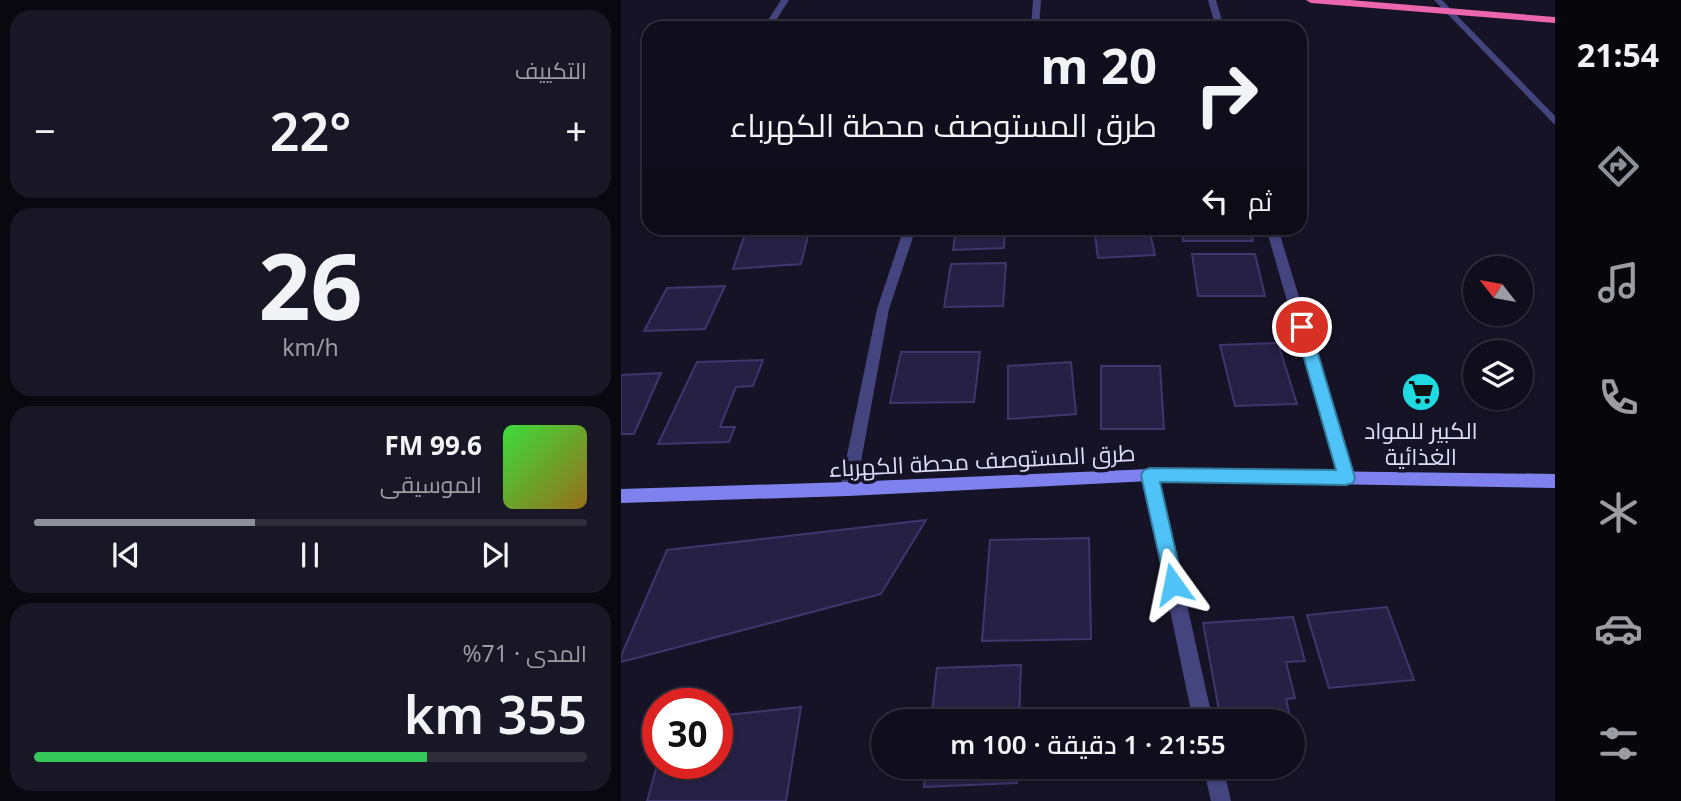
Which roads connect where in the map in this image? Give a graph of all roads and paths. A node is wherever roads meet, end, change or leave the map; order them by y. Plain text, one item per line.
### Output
1 (785, 0) edge
2 (1037, 0) edge
3 (1212, 0) edge
4 (1311, 0) edge
5 (1438, 0) edge
6 (1460, 0) edge
7 (1555, 8) edge
8 (1451, 11) junction
9 (1555, 20) edge
10 (772, 21) edge
11 (1036, 21) edge
12 (1218, 21) edge
13 (1555, 122) edge
14 (908, 235) edge
15 (1274, 235) edge
16 (1150, 475) junction
17 (1346, 478) junction
18 (1555, 481) edge
19 (848, 489) junction
20 (621, 496) edge
21 (1200, 709) edge
22 (1216, 779) edge
23 (1221, 801) edge

1 - 10 street
2 - 11 street
3 - 12 street
4 - 8 highway
5 - 8 street
6 - 7 highway
8 - 9 highway
8 - 13 street
14 - 19 street
15 - 17 street
16 - 17 street, طرق المستوصف محطة الكهرباء
16 - 19 street, طرق المستوصف محطة الكهرباء
16 - 21 street
17 - 18 street, طرق المستوصف محطة الكهرباء
19 - 20 street, طرق المستوصف محطة الكهرباء
22 - 23 street

